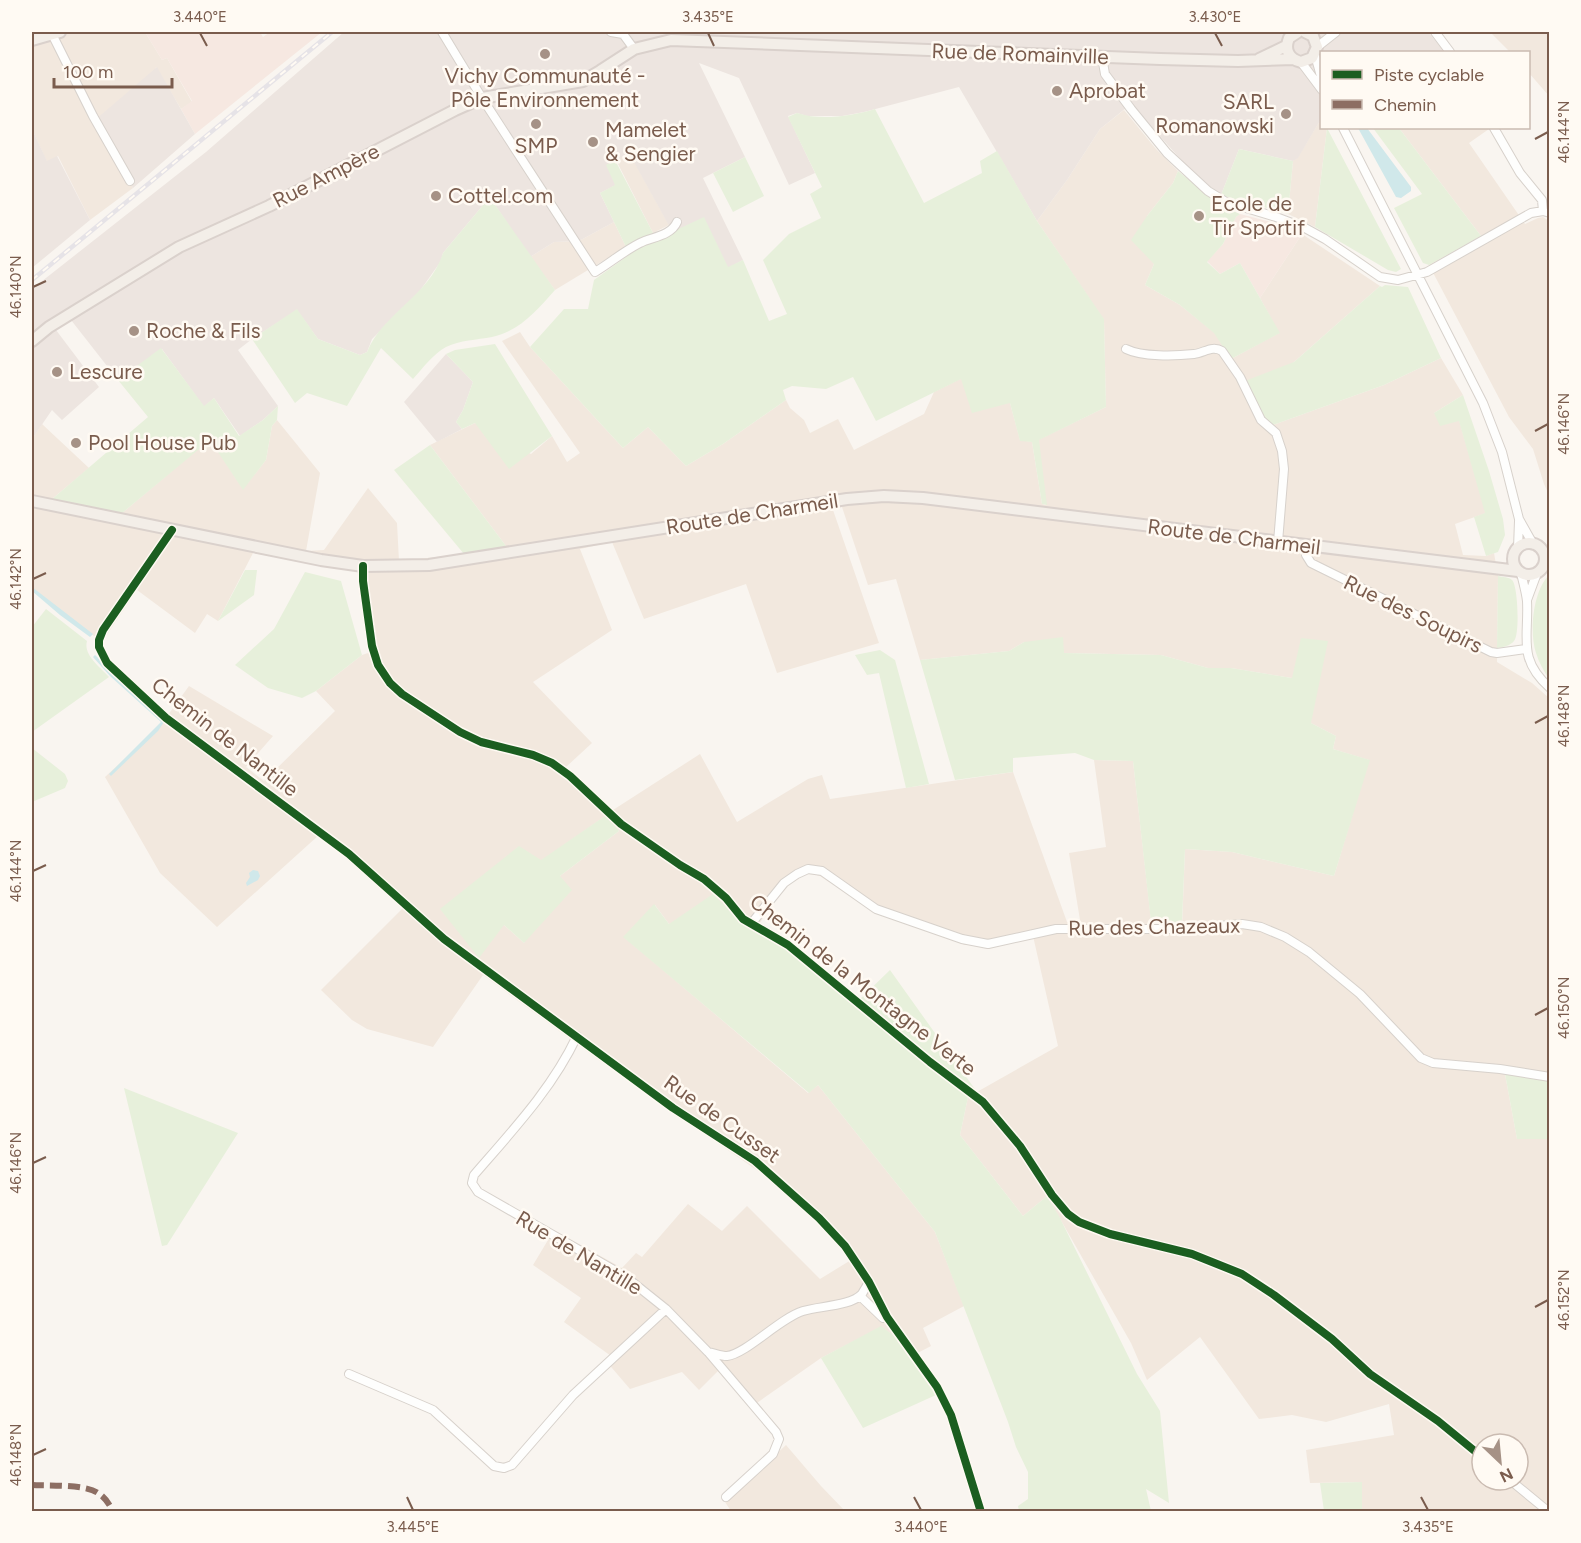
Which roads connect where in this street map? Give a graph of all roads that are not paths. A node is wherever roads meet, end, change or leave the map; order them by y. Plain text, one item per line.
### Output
1 (442, 32) edge
2 (611, 32) edge
3 (1307, 32) edge
4 (1435, 32) edge
5 (56, 33) edge
6 (1334, 33) edge
7 (1290, 37) edge
8 (32, 40) edge
9 (634, 48) junction
10 (1316, 51) junction
11 (1449, 51) edge
12 (1102, 57) junction
13 (1259, 59) junction
14 (1297, 61) junction
15 (1320, 70) edge
16 (1320, 88) edge
17 (482, 98) junction
18 (1344, 129) edge
19 (1495, 129) edge
20 (130, 181) dead end
21 (1546, 212) edge
22 (677, 222) dead end
23 (1417, 275) junction
24 (32, 341) edge
25 (1126, 349) dead end
26 (32, 501) edge
27 (1519, 519) junction
28 (172, 530) junction
29 (1278, 542) junction
30 (1535, 545) junction
31 (1550, 545) edge
32 (1308, 546) junction
33 (1516, 552) junction
34 (1547, 561) edge
35 (363, 566) junction
36 (1478, 566) junction
37 (1520, 572) junction
38 (1537, 573) junction
39 (1527, 602) junction
40 (1526, 650) junction
41 (1550, 688) edge
42 (751, 924) junction
43 (444, 939) joint
44 (577, 1036) junction
45 (1550, 1077) edge
46 (869, 1282) junction
47 (860, 1296) junction
48 (666, 1309) junction
49 (887, 1317) junction
50 (708, 1352) junction
51 (727, 1356) junction
52 (725, 1373) junction
53 (349, 1374) dead end
54 (1470, 1447) edge
55 (1525, 1492) edge
56 (726, 1497) dead end
57 (981, 1512) edge
58 (1549, 1512) edge

1 - 17 street
2 - 9 street
3 - 6 street
3 - 10 main road
4 - 11 street
5 - 8 main road
5 - 20 street
6 - 10 street
7 - 13 main road, Rue de Romainville
7 - 14 main road
9 - 12 main road, Rue de Romainville
9 - 17 main road, Rue Ampère
10 - 14 main road
10 - 15 street
12 - 13 main road, Rue de Romainville
12 - 23 street
13 - 14 main road, Rue de Romainville
14 - 16 street
17 - 22 street
17 - 24 main road, Rue Ampère
18 - 23 street
19 - 21 street
21 - 23 street
23 - 27 street
25 - 29 street
26 - 28 main road, Route de Charmeil
27 - 30 street
27 - 33 street
28 - 35 main road, Route de Charmeil
28 - 43 street, Chemin de Nantille
29 - 32 main road, Route de Charmeil
29 - 35 main road, Route de Charmeil
30 - 31 main road
30 - 33 main road
30 - 34 main road
32 - 36 main road, Route de Charmeil
32 - 40 street, Rue des Soupirs
33 - 36 main road, Route de Charmeil
33 - 37 main road
34 - 38 main road
35 - 42 street, Chemin de la Montagne Verte
36 - 37 main road, Route de Charmeil
37 - 38 main road
37 - 39 street
38 - 39 street
39 - 40 street
40 - 41 street
42 - 45 street, Rue des Chazeaux
42 - 54 street, Chemin de la Montagne Verte
43 - 44 street, Rue de Cusset
44 - 46 street, Rue de Cusset
44 - 48 street, Rue de Nantille
46 - 47 street
46 - 49 street, Rue de Cusset
47 - 49 street
47 - 51 street
48 - 50 street, Rue de Nantille
48 - 53 street
49 - 57 street, Rue de Cusset
50 - 51 street
50 - 52 street, Rue de Nantille
51 - 52 street
52 - 56 street, Rue de Nantille
55 - 58 street

